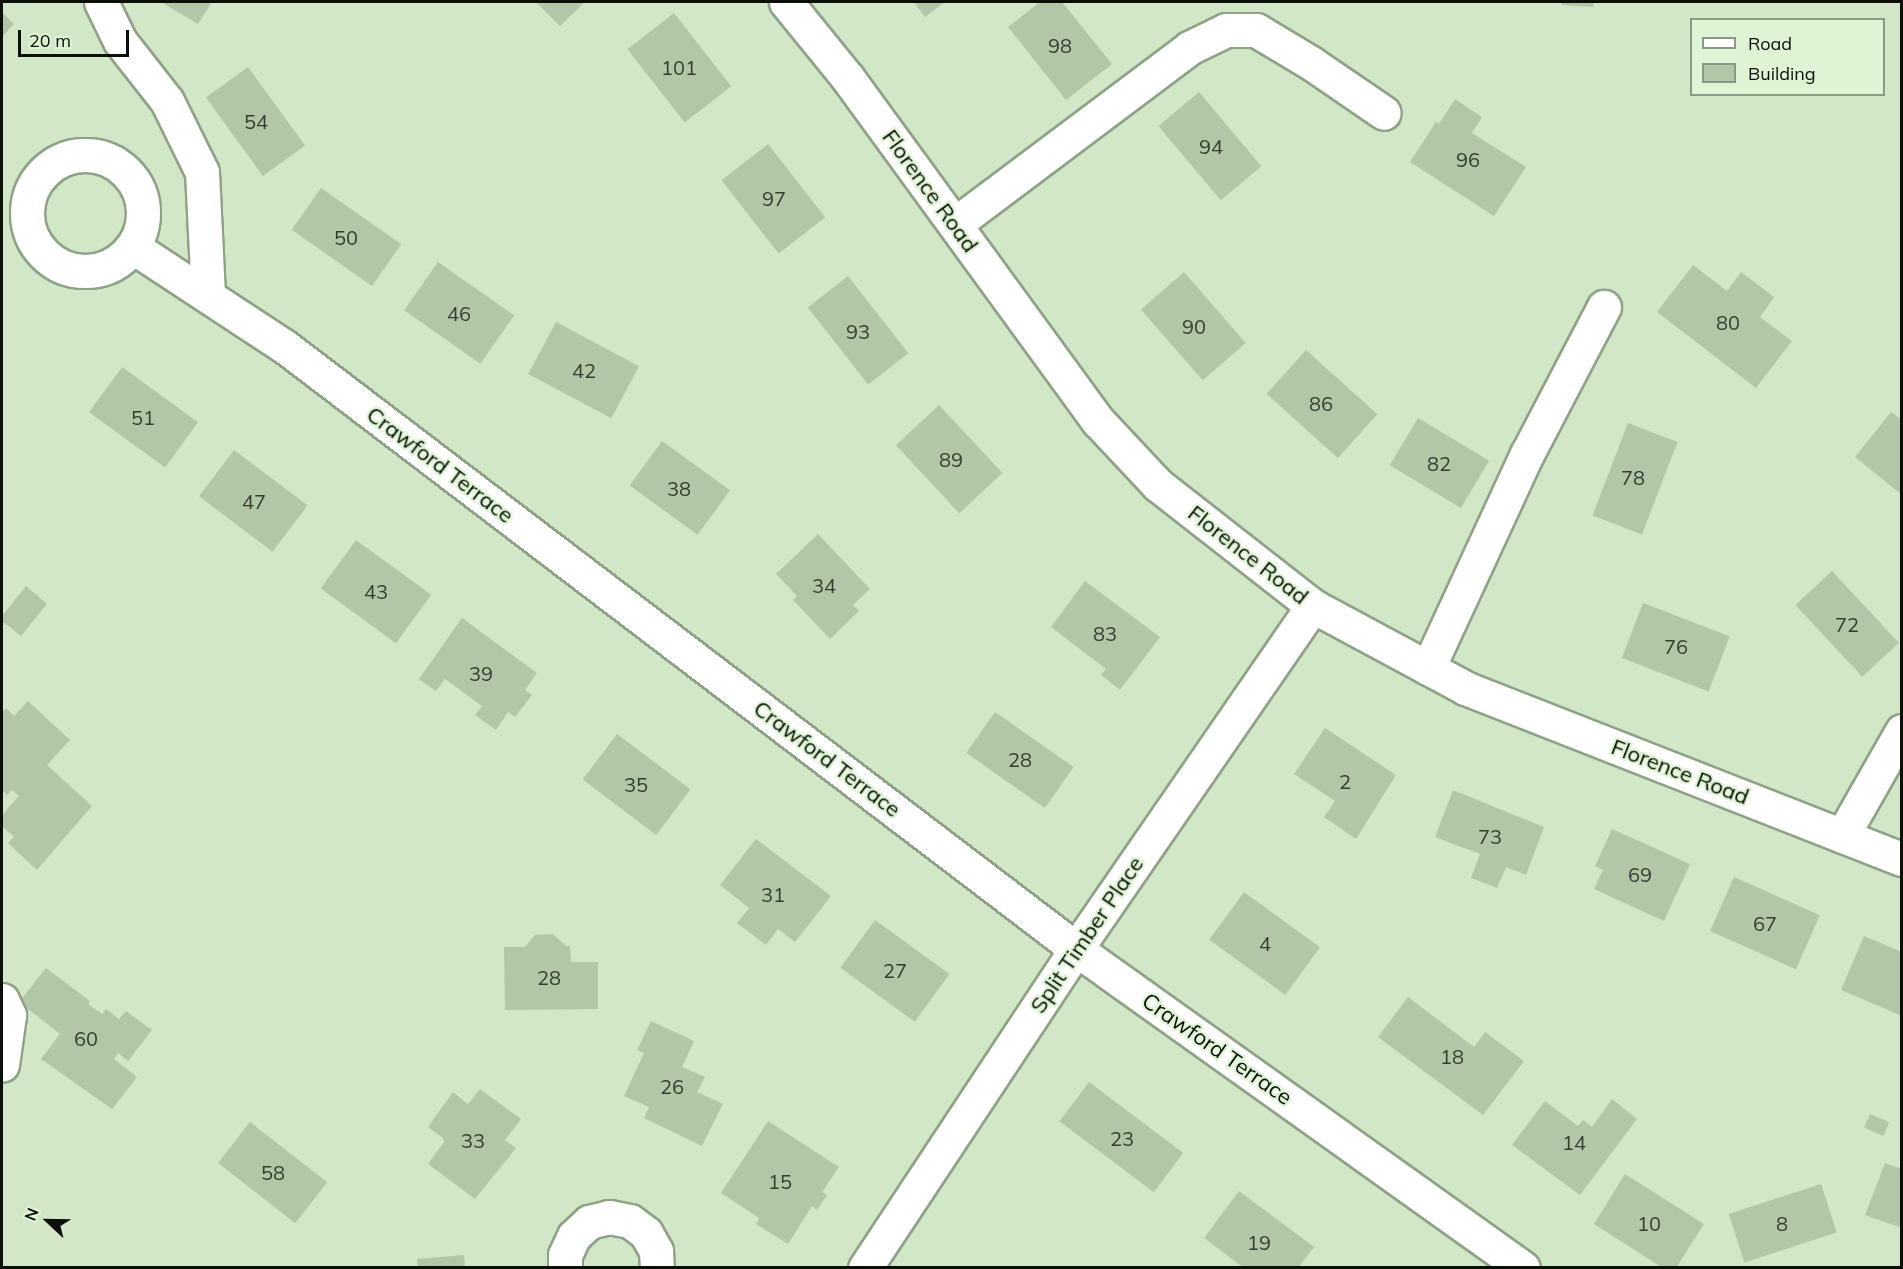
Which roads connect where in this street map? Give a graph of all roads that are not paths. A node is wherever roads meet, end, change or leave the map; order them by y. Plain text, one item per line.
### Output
1 (101, 2) edge
2 (786, 2) edge
3 (1384, 113) dead end
4 (954, 224) junction
5 (133, 247) dead end
6 (208, 296) junction
7 (1604, 307) dead end
8 (1313, 606) junction
9 (1428, 668) junction
10 (1902, 731) edge
11 (1842, 836) junction
12 (1902, 859) edge
13 (1076, 949) junction
14 (2, 1000) edge
15 (2, 1065) edge
16 (565, 1268) edge
17 (657, 1268) edge
18 (865, 1268) edge
19 (1523, 1268) edge

1 - 6 street
2 - 4 street, Florence Road
3 - 4 street
4 - 8 street, Florence Road
5 - 6 street, Crawford Terrace
6 - 13 street, Crawford Terrace
7 - 9 street
8 - 9 street, Florence Road
8 - 13 street, Split Timber Place
9 - 11 street, Florence Road
10 - 11 street
11 - 12 street, Florence Road
13 - 18 street, Split Timber Place
13 - 19 street, Crawford Terrace
14 - 15 street
16 - 17 street

